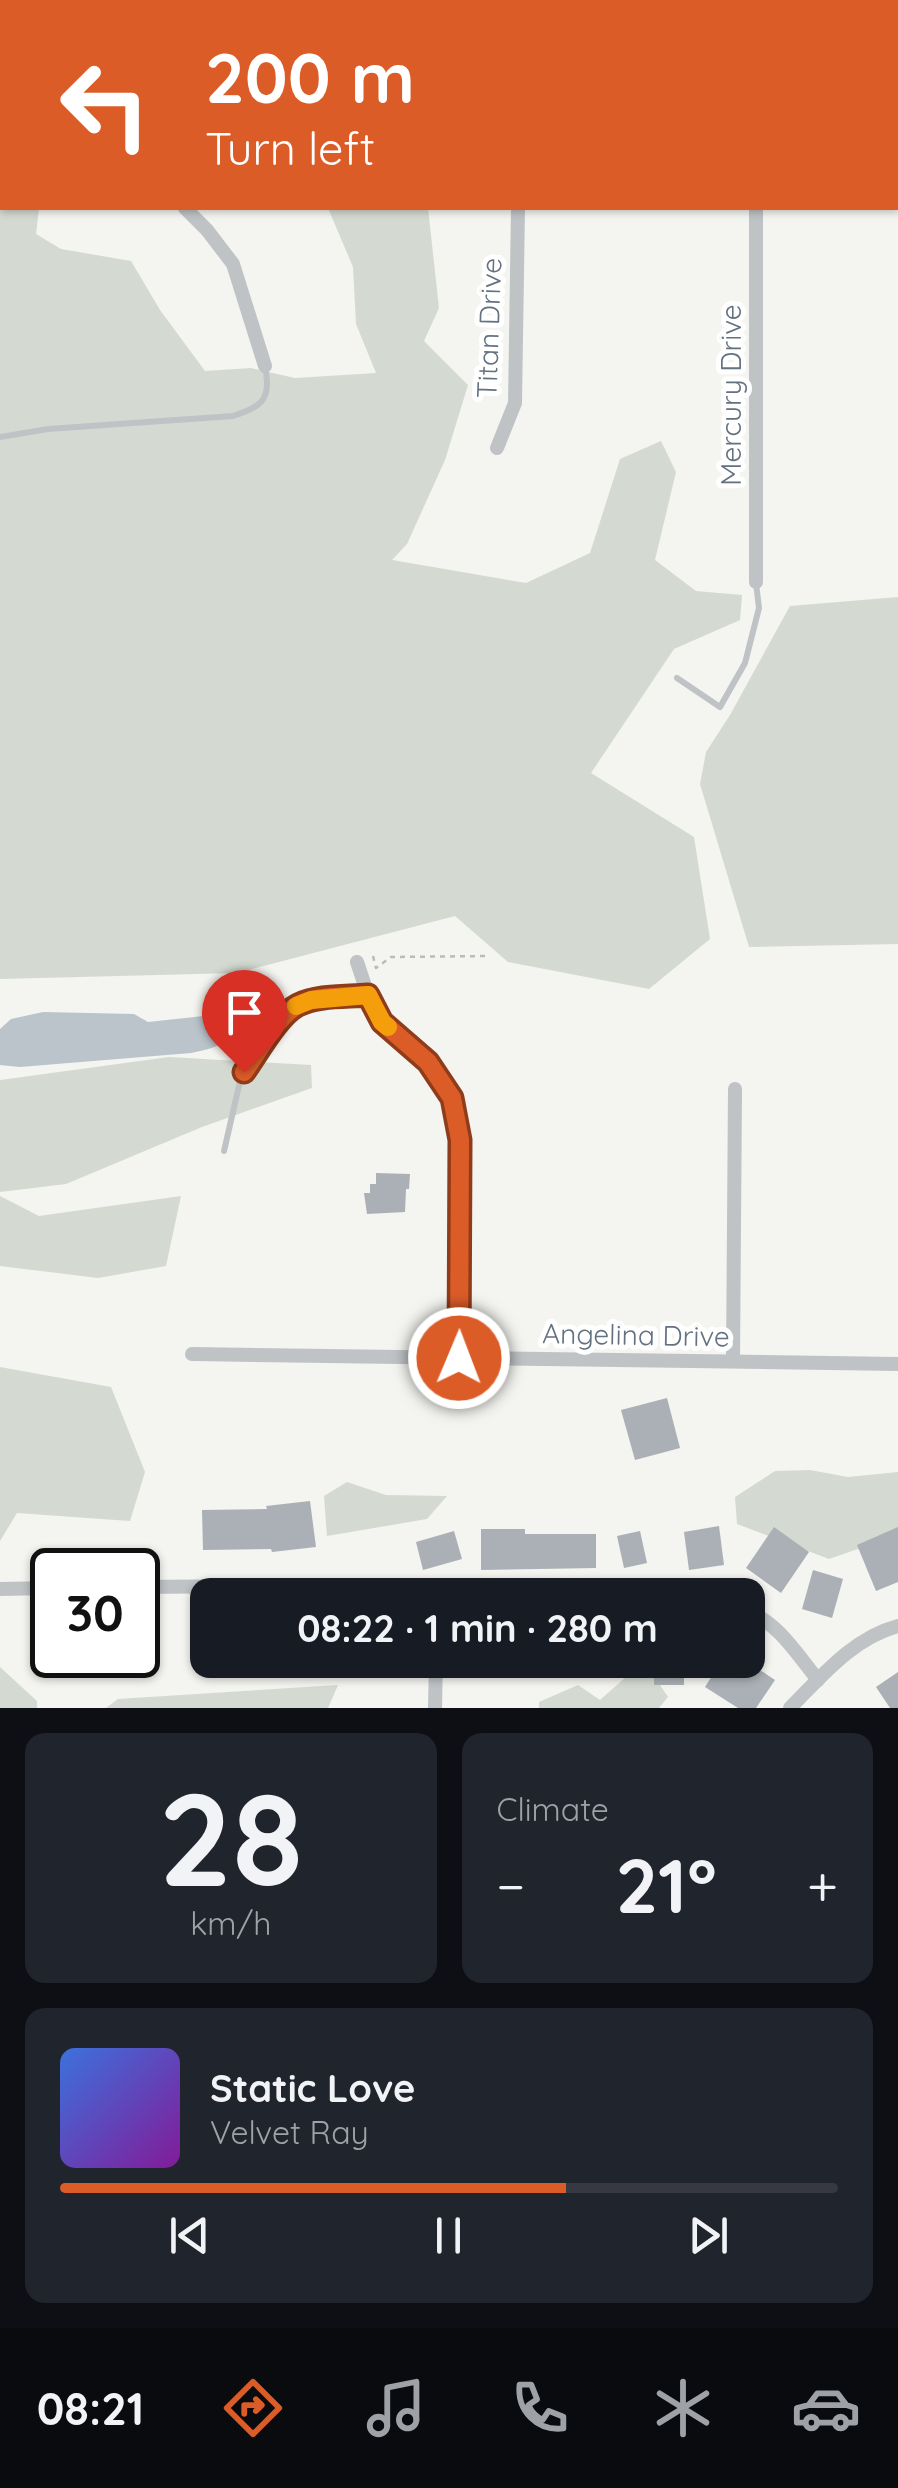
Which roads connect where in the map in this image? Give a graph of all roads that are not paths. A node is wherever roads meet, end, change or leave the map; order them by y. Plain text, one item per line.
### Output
1 (187, 210) edge
2 (518, 210) edge
3 (756, 210) edge
4 (264, 366) joint
5 (0, 437) edge
6 (497, 448) dead end
7 (756, 582) joint
8 (677, 678) dead end
9 (357, 962) dead end
10 (368, 995) junction
11 (735, 1089) dead end
12 (224, 1151) dead end
13 (192, 1354) dead end
14 (459, 1358) junction
15 (732, 1361) junction
16 (898, 1364) edge
17 (190, 1587) edge
18 (0, 1588) edge
19 (30, 1588) edge
20 (160, 1588) edge
21 (765, 1622) edge
22 (898, 1626) edge
23 (436, 1678) edge
24 (818, 1680) junction
25 (435, 1708) edge
26 (790, 1708) edge

1 - 4 street
2 - 6 street, Titan Drive
3 - 7 street, Mercury Drive
4 - 5 lane
7 - 8 lane
9 - 10 street
10 - 12 lane
10 - 14 street
11 - 15 street
13 - 14 street, Angelina Drive
14 - 15 street, Angelina Drive
15 - 16 street, Angelina Drive
17 - 20 street
18 - 19 street
21 - 24 street
22 - 24 street
23 - 25 street
24 - 26 street

